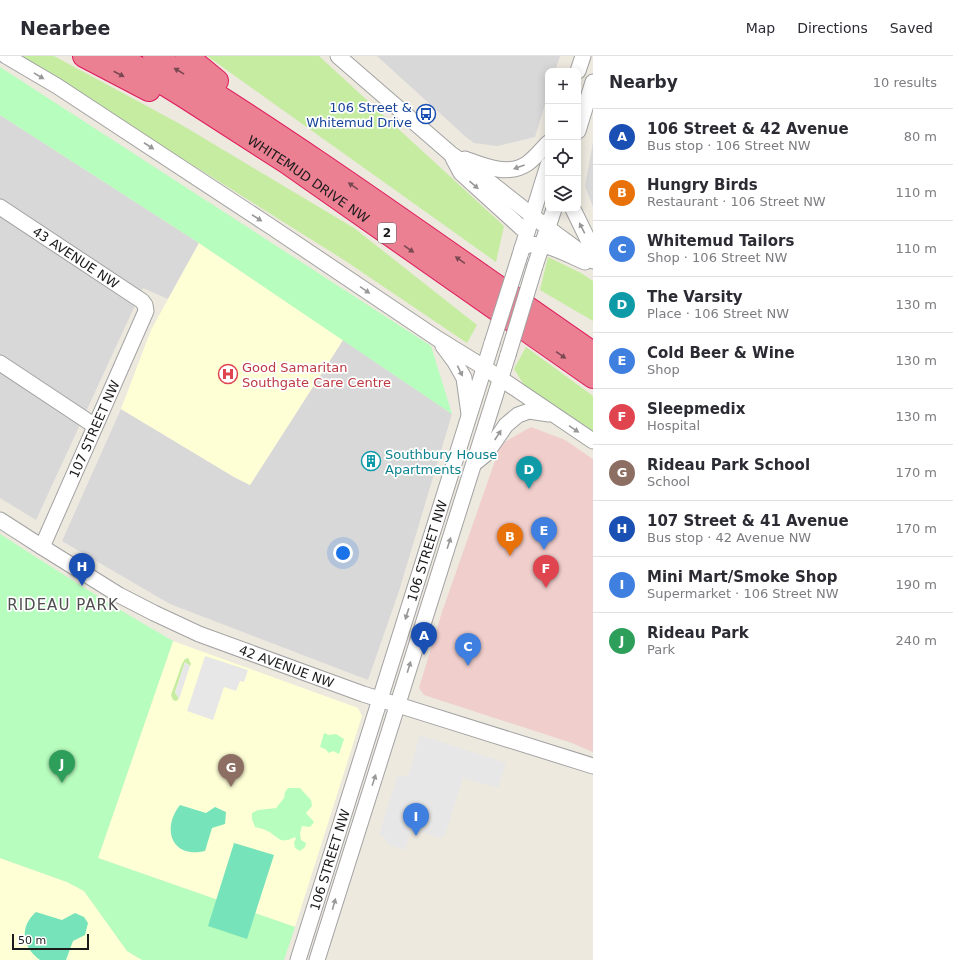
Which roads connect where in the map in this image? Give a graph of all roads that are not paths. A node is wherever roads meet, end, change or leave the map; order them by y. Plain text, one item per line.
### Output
1 (6, 56) edge
2 (84, 56) edge
3 (119, 56) edge
4 (154, 56) edge
5 (187, 56) edge
6 (338, 56) edge
7 (582, 56) edge
8 (579, 68) edge
9 (593, 82) edge
10 (581, 121) edge
11 (545, 145) edge
12 (290, 153) junction
13 (451, 154) junction
14 (545, 174) edge
15 (0, 207) edge
16 (553, 212) edge
17 (574, 212) edge
18 (532, 215) junction
19 (548, 228) junction
20 (526, 232) junction
21 (542, 245) junction
22 (593, 247) edge
23 (521, 251) junction
24 (593, 261) edge
25 (593, 265) edge
26 (146, 311) joint
27 (438, 339) junction
28 (593, 353) edge
29 (0, 363) edge
30 (485, 368) junction
31 (593, 377) edge
32 (500, 379) junction
33 (555, 416) junction
34 (469, 417) junction
35 (95, 426) junction
36 (593, 441) edge
37 (474, 464) junction
38 (0, 520) edge
39 (42, 547) junction
40 (380, 699) junction
41 (398, 704) junction
42 (593, 766) edge
43 (298, 960) edge
44 (317, 960) edge

1 -> 27 street
2 -> 12 highway
3 - 12 highway, WHITEMUD DRIVE NW / 2
12 -> 4 highway, WHITEMUD DRIVE NW / 2
5 - 12 highway
6 - 13 street
7 - 8 street
9 - 10 street
11 -> 13 street
28 -> 12 highway, WHITEMUD DRIVE NW / 2
12 -> 31 highway, WHITEMUD DRIVE NW / 2
13 - 18 street
13 -> 20 street
14 - 18 street, 106 STREET NW
15 - 26 street, 43 AVENUE NW
16 - 19 street, 106 STREET NW
22 -> 17 street
18 - 19 street
18 - 20 street, 106 STREET NW
19 - 20 street
19 - 21 street, 106 STREET NW
19 - 24 street
20 - 23 street, 106 STREET NW
21 - 23 street
21 - 25 street
21 - 32 street, 106 STREET NW, bridge
23 - 30 street, 106 STREET NW, bridge
26 - 35 street, 107 STREET NW
27 - 30 street
27 -> 34 street
29 - 35 street
30 - 32 street
30 - 34 street, 106 STREET NW
32 - 33 street
32 - 37 street, 106 STREET NW
33 -> 36 street
37 -> 33 street
34 -> 40 street, 106 STREET NW
35 - 39 street, 107 STREET NW
41 -> 37 street, 106 STREET NW
38 - 39 street, 42 AVENUE NW
39 - 40 street, 42 AVENUE NW
40 - 41 street, 42 AVENUE NW
40 - 43 street, 106 STREET NW
41 - 42 street, 42 AVENUE NW
44 -> 41 street, 106 STREET NW

